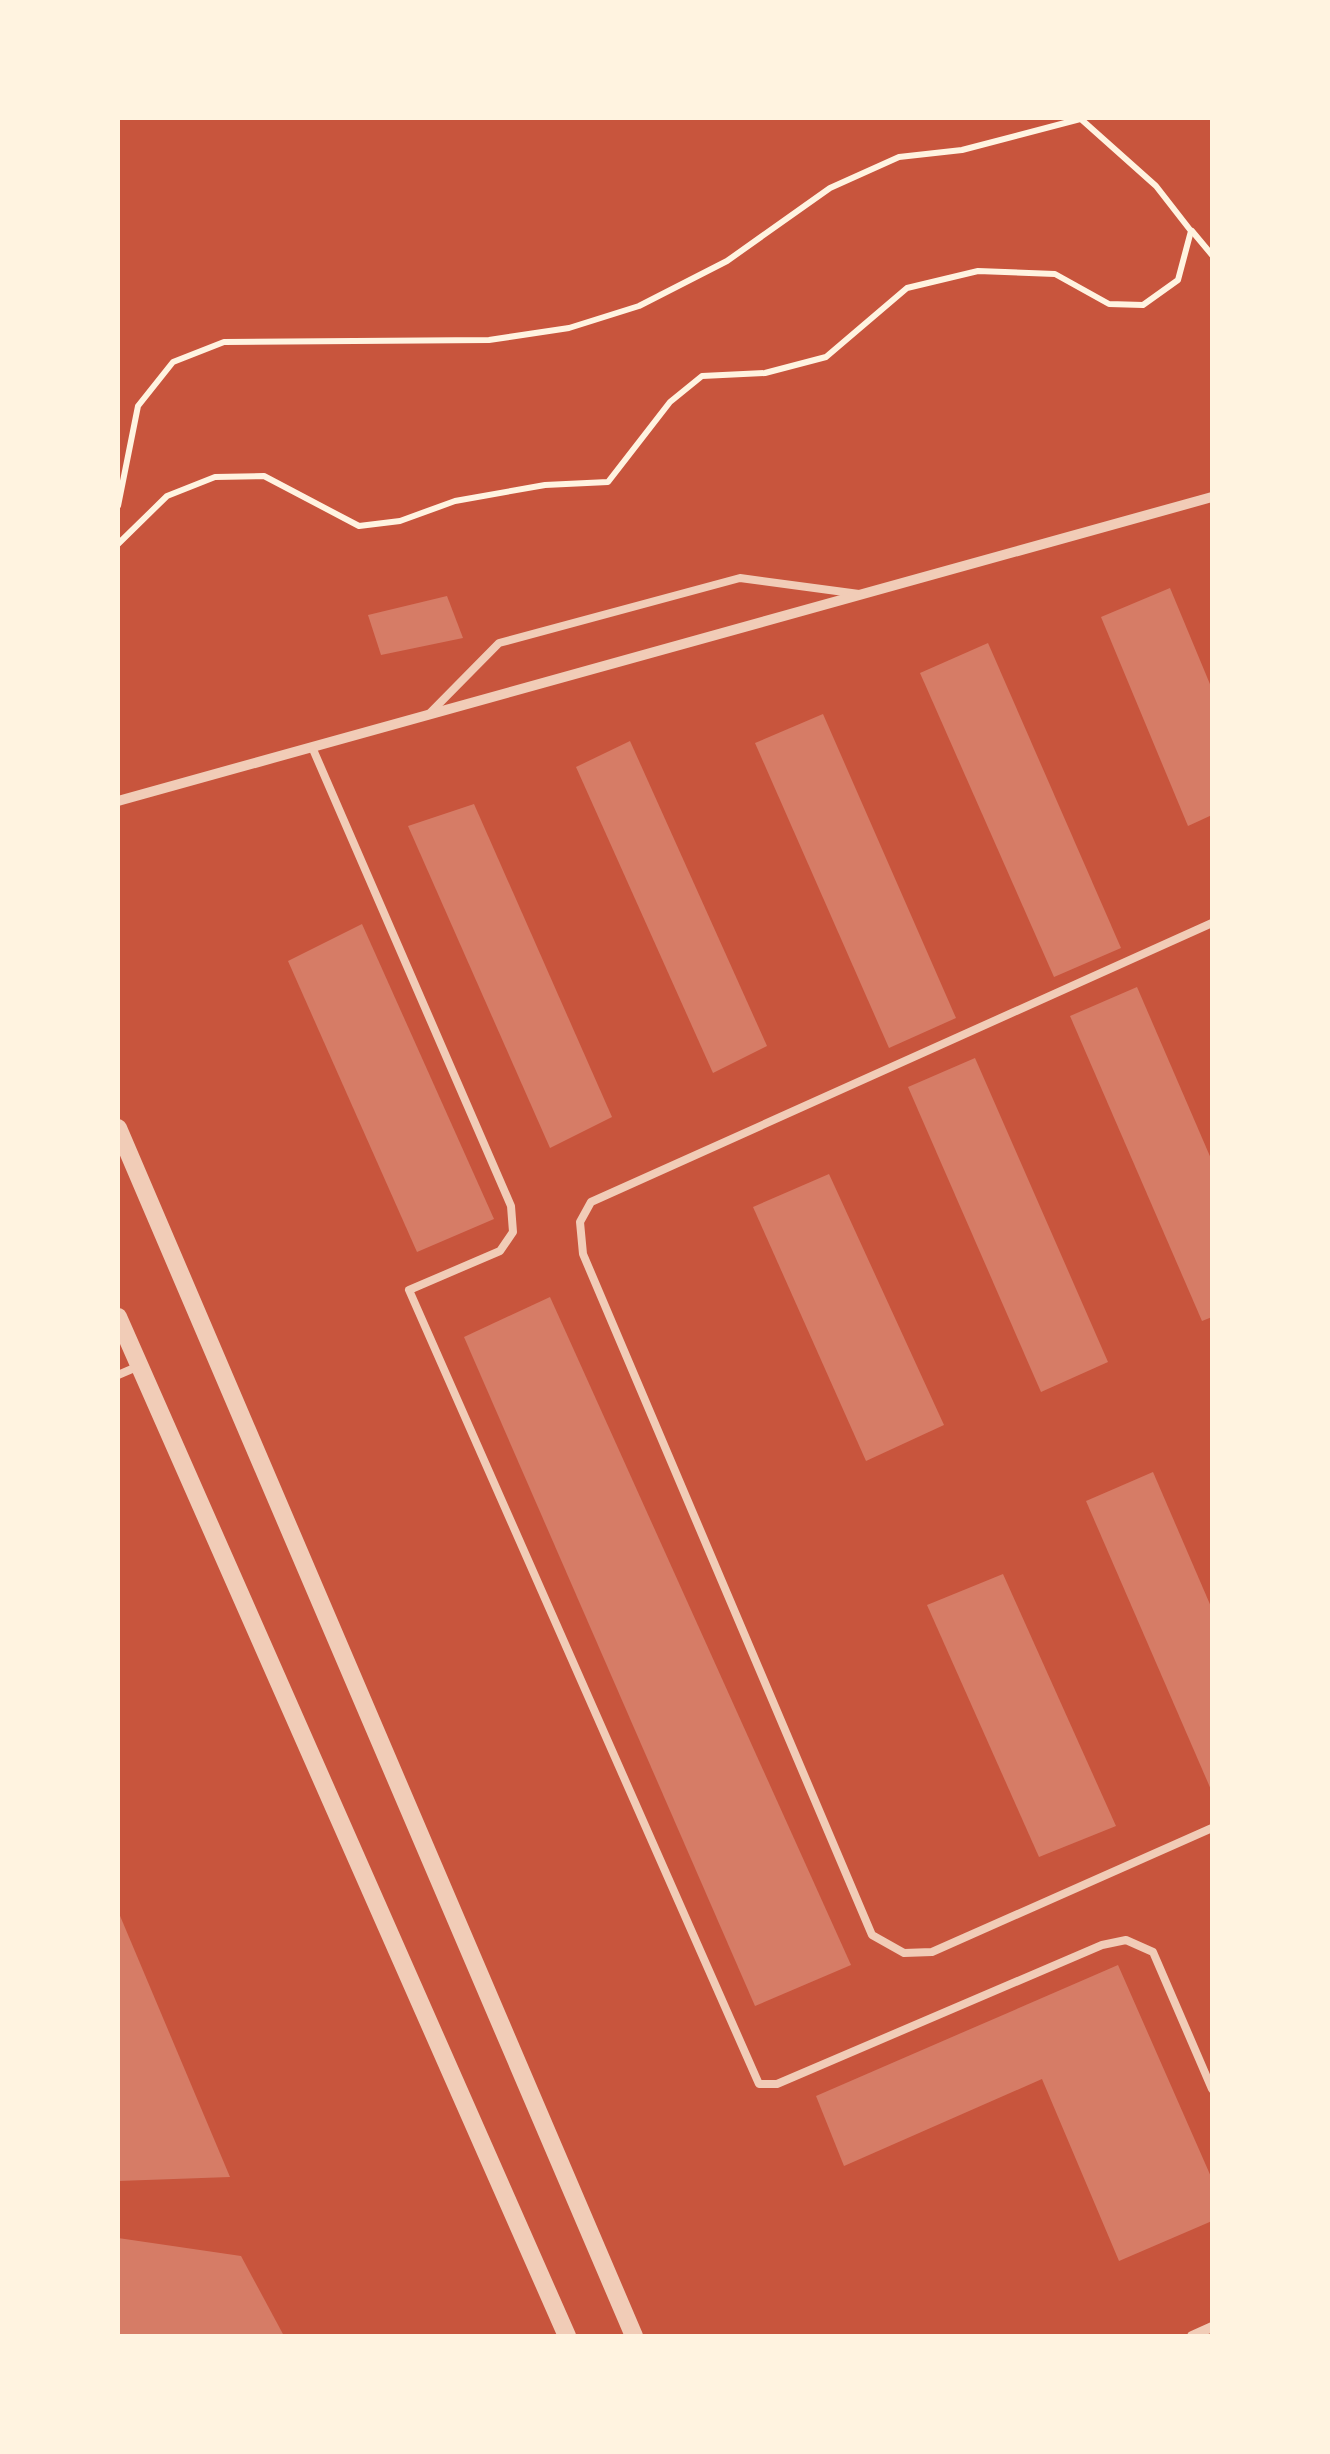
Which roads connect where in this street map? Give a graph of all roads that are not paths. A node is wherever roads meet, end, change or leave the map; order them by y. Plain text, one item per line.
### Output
1 (1212, 497) edge
2 (863, 594) junction
3 (428, 714) junction
4 (312, 747) junction
5 (118, 801) edge
6 (1212, 923) edge
7 (118, 1128) edge
8 (118, 1317) edge
9 (139, 1366) junction
10 (118, 1375) edge
11 (1212, 1828) edge
12 (1212, 2089) edge
13 (1212, 2327) edge
14 (567, 2336) edge
15 (634, 2336) edge
16 (1192, 2336) edge

1 - 2 street
2 - 3 street
2 - 3 lane
3 - 4 street
4 - 5 street
4 - 12 lane
6 - 11 lane
7 - 15 street
8 - 9 street
9 - 10 lane
9 - 14 street
13 - 16 street

